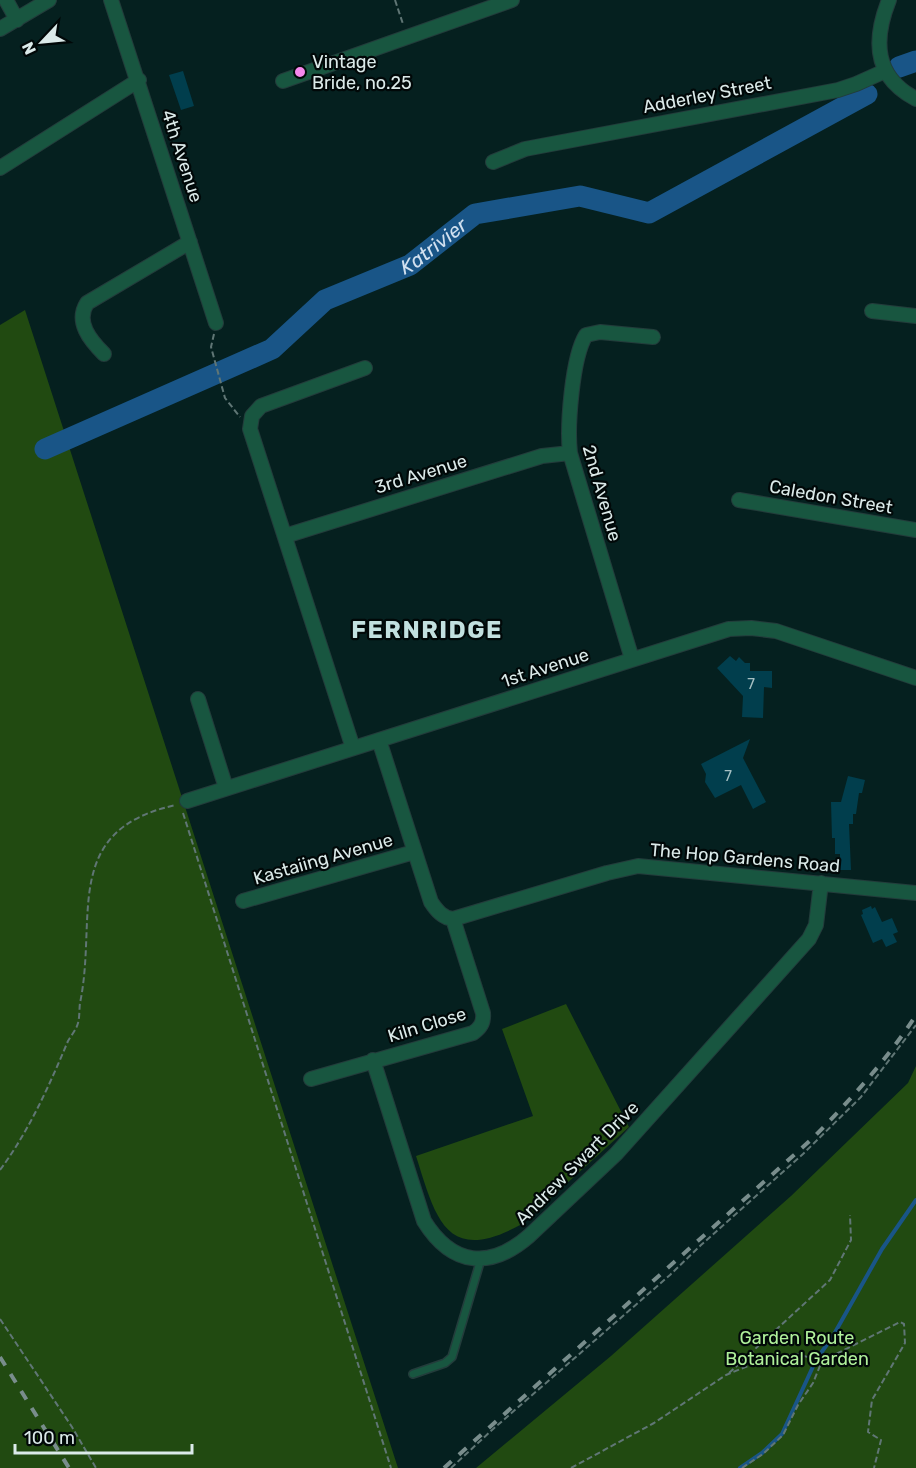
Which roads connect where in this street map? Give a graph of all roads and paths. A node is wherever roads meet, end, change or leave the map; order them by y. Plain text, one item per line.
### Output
1 (6, 0) edge
2 (49, 0) edge
3 (111, 0) edge
4 (395, 0) edge
5 (512, 0) edge
6 (889, 0) edge
7 (17, 20) junction
8 (0, 29) edge
9 (407, 35) junction
10 (885, 71) junction
11 (139, 80) junction
12 (283, 81) dead end
13 (916, 99) edge
14 (493, 162) dead end
15 (0, 168) edge
16 (190, 242) junction
17 (873, 310) dead end
18 (916, 316) edge
19 (216, 322) joint
20 (653, 337) dead end
21 (104, 354) dead end
22 (365, 368) dead end
23 (250, 429) junction
24 (570, 453) junction
25 (739, 500) dead end
26 (916, 530) edge
27 (285, 536) junction
28 (632, 659) junction
29 (916, 678) edge
30 (198, 699) dead end
31 (378, 740) junction
32 (353, 748) junction
33 (226, 788) junction
34 (187, 801) dead end
35 (414, 852) junction
36 (821, 883) junction
37 (916, 893) edge
38 (243, 901) dead end
39 (453, 919) junction
40 (916, 1025) edge
41 (373, 1060) junction
42 (311, 1079) dead end
43 (0, 1170) edge
44 (850, 1215) dead end
45 (481, 1259) junction
46 (0, 1319) edge
47 (822, 1361) junction
48 (413, 1374) dead end
49 (726, 1375) junction
50 (96, 1468) edge
51 (391, 1468) edge
52 (452, 1468) edge
53 (571, 1468) edge
54 (742, 1468) edge
55 (874, 1468) edge

1 - 7 street
2 - 7 street
3 - 11 street, 4th Avenue
4 - 9 path
5 - 9 street
6 - 10 street
7 - 8 street
9 - 12 street
10 - 13 street
10 - 14 street, Adderley Street
11 - 15 street
11 - 16 street, 4th Avenue
16 - 19 street, 4th Avenue
16 - 21 street
17 - 18 street
19 - 23 path
20 - 24 street, 2nd Avenue
22 - 23 street
23 - 27 street
24 - 27 street, 3rd Avenue
24 - 28 street, 2nd Avenue
25 - 26 street, Caledon Street
27 - 32 street
28 - 29 street, 1st Avenue
28 - 31 street, 1st Avenue
30 - 33 street
31 - 32 street, 1st Avenue
31 - 35 street
32 - 33 street, 1st Avenue
33 - 34 street, 1st Avenue
35 - 38 street, Kastaiing Avenue
35 - 39 street
36 - 37 street, The Hop Gardens Road
36 - 39 street, The Hop Gardens Road
36 - 45 street, Andrew Swart Drive
39 - 41 street, Kiln Close
40 - 52 path
41 - 42 street, Kiln Close
41 - 45 street
43 - 51 path
44 - 49 path
45 - 48 lane
46 - 50 path
47 - 49 path
47 - 54 path
47 - 55 path
49 - 53 path

